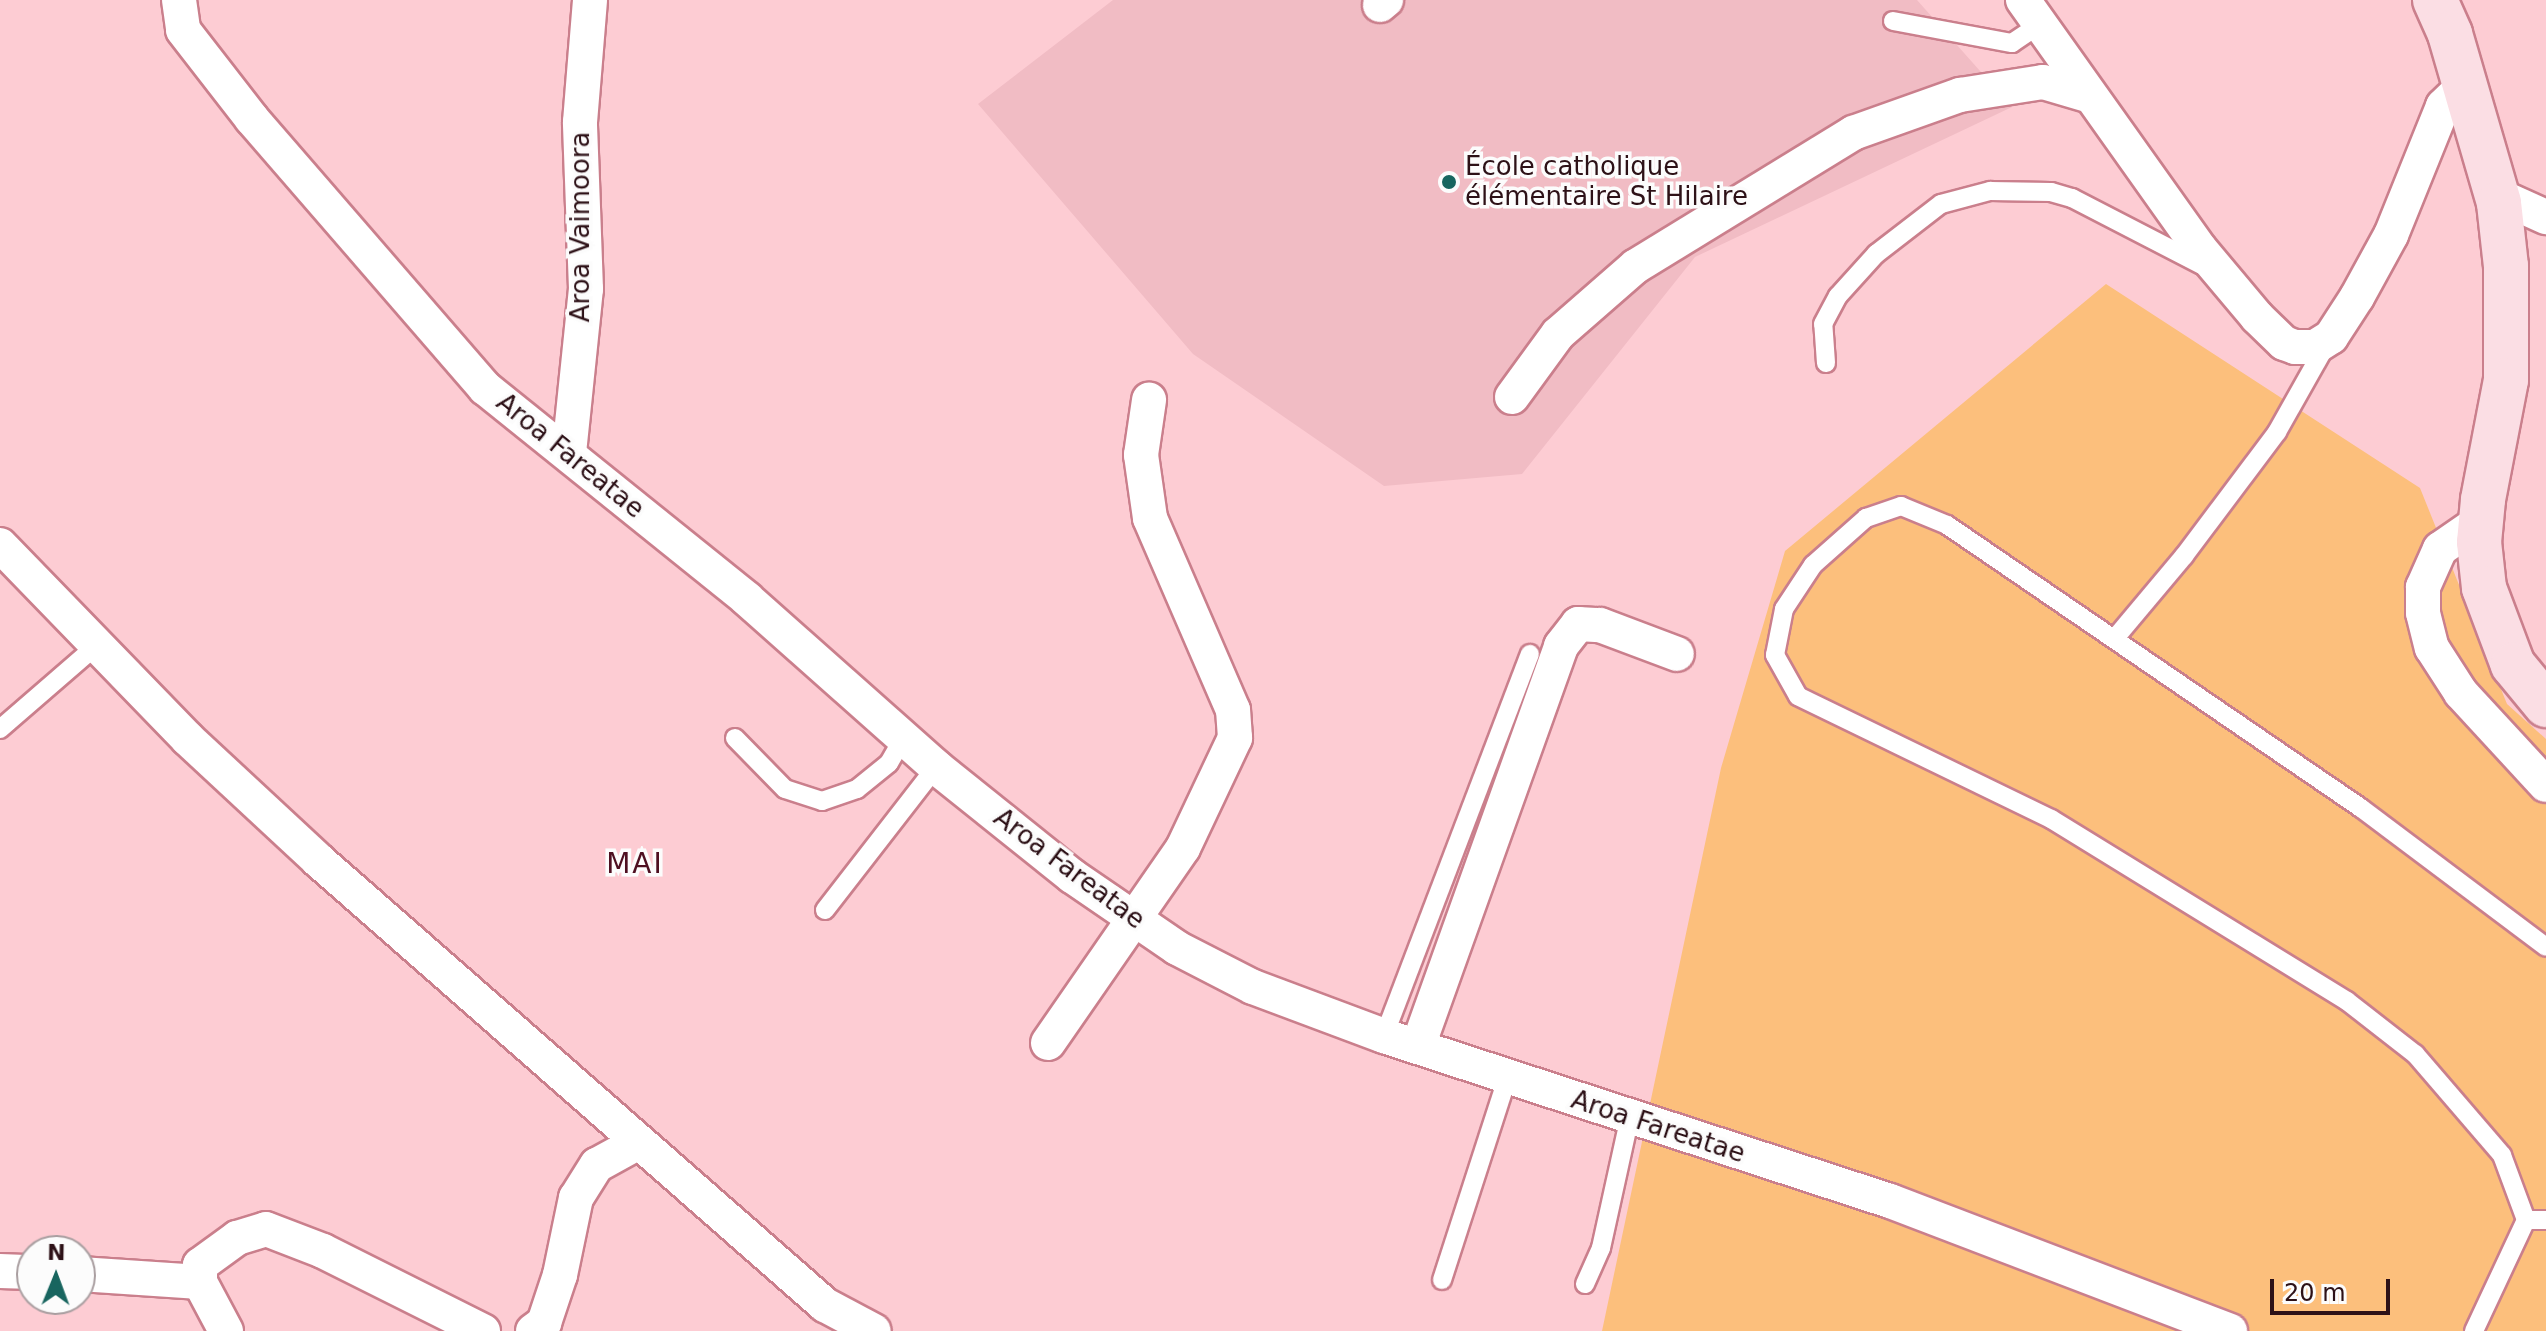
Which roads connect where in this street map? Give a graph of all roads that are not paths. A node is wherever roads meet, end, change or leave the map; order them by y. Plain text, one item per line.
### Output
1 (179, 0) edge
2 (590, 0) edge
3 (2435, 0) edge
4 (2031, 13) edge
5 (1893, 21) dead end
6 (2464, 86) junction
7 (2087, 95) junction
8 (2497, 195) junction
9 (2546, 217) edge
10 (2224, 278) junction
11 (2331, 337) junction
12 (1826, 363) dead end
13 (1512, 397) dead end
14 (1149, 400) dead end
15 (569, 453) junction
16 (2482, 520) junction
17 (0, 545) edge
18 (2116, 637) junction
19 (97, 645) junction
20 (1530, 654) dead end
21 (1677, 654) dead end
22 (2546, 705) edge
23 (0, 729) edge
24 (904, 737) junction
25 (735, 738) dead end
26 (936, 767) junction
27 (2546, 785) edge
28 (825, 910) dead end
29 (1136, 920) junction
30 (2546, 947) edge
31 (1384, 1036) junction
32 (1048, 1043) dead end
33 (1418, 1046) junction
34 (1507, 1079) junction
35 (1630, 1116) junction
36 (639, 1142) junction
37 (2526, 1220) junction
38 (2546, 1220) edge
39 (96, 1275) edge
40 (1442, 1280) dead end
41 (200, 1282) junction
42 (1585, 1284) dead end
43 (226, 1331) edge
44 (483, 1331) edge
45 (533, 1331) edge
46 (874, 1331) edge
47 (2230, 1331) edge
48 (2474, 1331) edge

1 - 15 street, Aroa Fareatae
2 - 15 street, Aroa Vaimoora
3 - 6 main road
4 - 5 lane
4 - 7 street
6 - 8 main road
6 - 11 street
7 - 10 street
7 - 13 street
8 - 9 street
8 - 16 main road
10 - 11 street
10 - 12 lane
11 - 18 lane
14 - 29 street
15 - 24 street, Aroa Fareatae
16 - 22 main road
16 - 27 street
17 - 19 street
18 - 30 lane
18 - 37 lane
19 - 23 lane
19 - 36 street
20 - 31 lane
21 - 33 street
24 - 25 lane
24 - 26 street, Aroa Fareatae
26 - 28 lane
26 - 29 street, Aroa Fareatae
29 - 31 street, Aroa Fareatae
29 - 32 street
31 - 33 street, Aroa Fareatae
33 - 34 street, Aroa Fareatae
34 - 35 street, Aroa Fareatae
34 - 40 lane
35 - 42 lane
35 - 47 street, Aroa Fareatae
36 - 45 street
36 - 46 street
37 - 38 lane
37 - 48 lane
39 - 41 street
41 - 43 street
41 - 44 street

